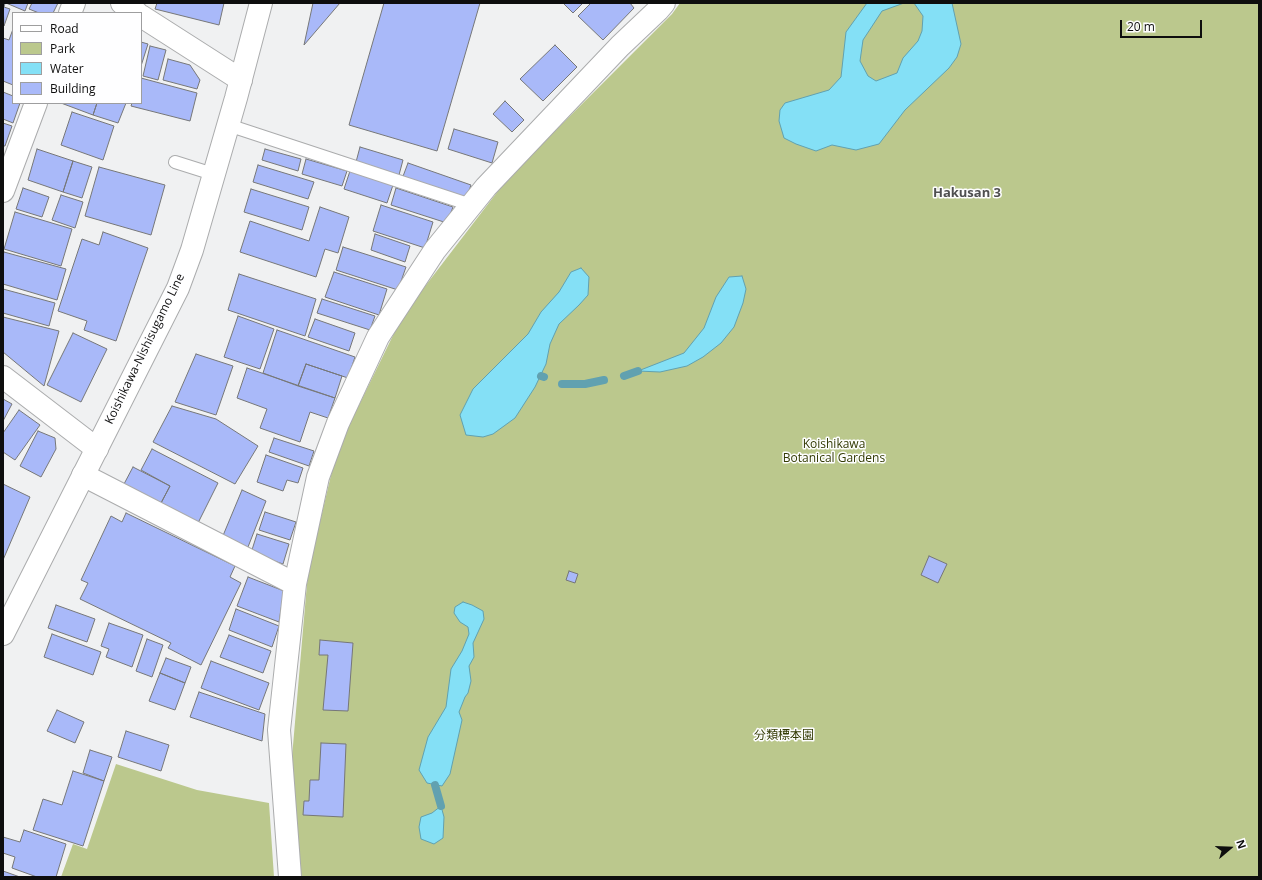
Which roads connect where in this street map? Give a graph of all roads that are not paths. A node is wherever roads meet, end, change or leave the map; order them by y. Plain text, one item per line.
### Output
1 (122, 3) edge
2 (261, 3) edge
3 (657, 5) edge
4 (136, 12) edge
5 (142, 17) edge
6 (241, 80) junction
7 (36, 104) edge
8 (228, 126) junction
9 (175, 162) dead end
10 (213, 174) junction
11 (3, 191) edge
12 (471, 205) junction
13 (3, 376) edge
14 (97, 448) junction
15 (83, 475) junction
16 (295, 584) junction
17 (3, 634) edge
18 (290, 877) edge

1 - 4 street
2 - 6 street, Koishikawa-Nishisugamo Line
3 - 12 street
5 - 6 street
6 - 8 street, Koishikawa-Nishisugamo Line
7 - 11 street
8 - 10 street, Koishikawa-Nishisugamo Line
8 - 12 lane
9 - 10 lane
10 - 14 street, Koishikawa-Nishisugamo Line
12 - 16 street
13 - 14 street
14 - 15 street, Koishikawa-Nishisugamo Line
15 - 16 street
15 - 17 street, Koishikawa-Nishisugamo Line
16 - 18 street

